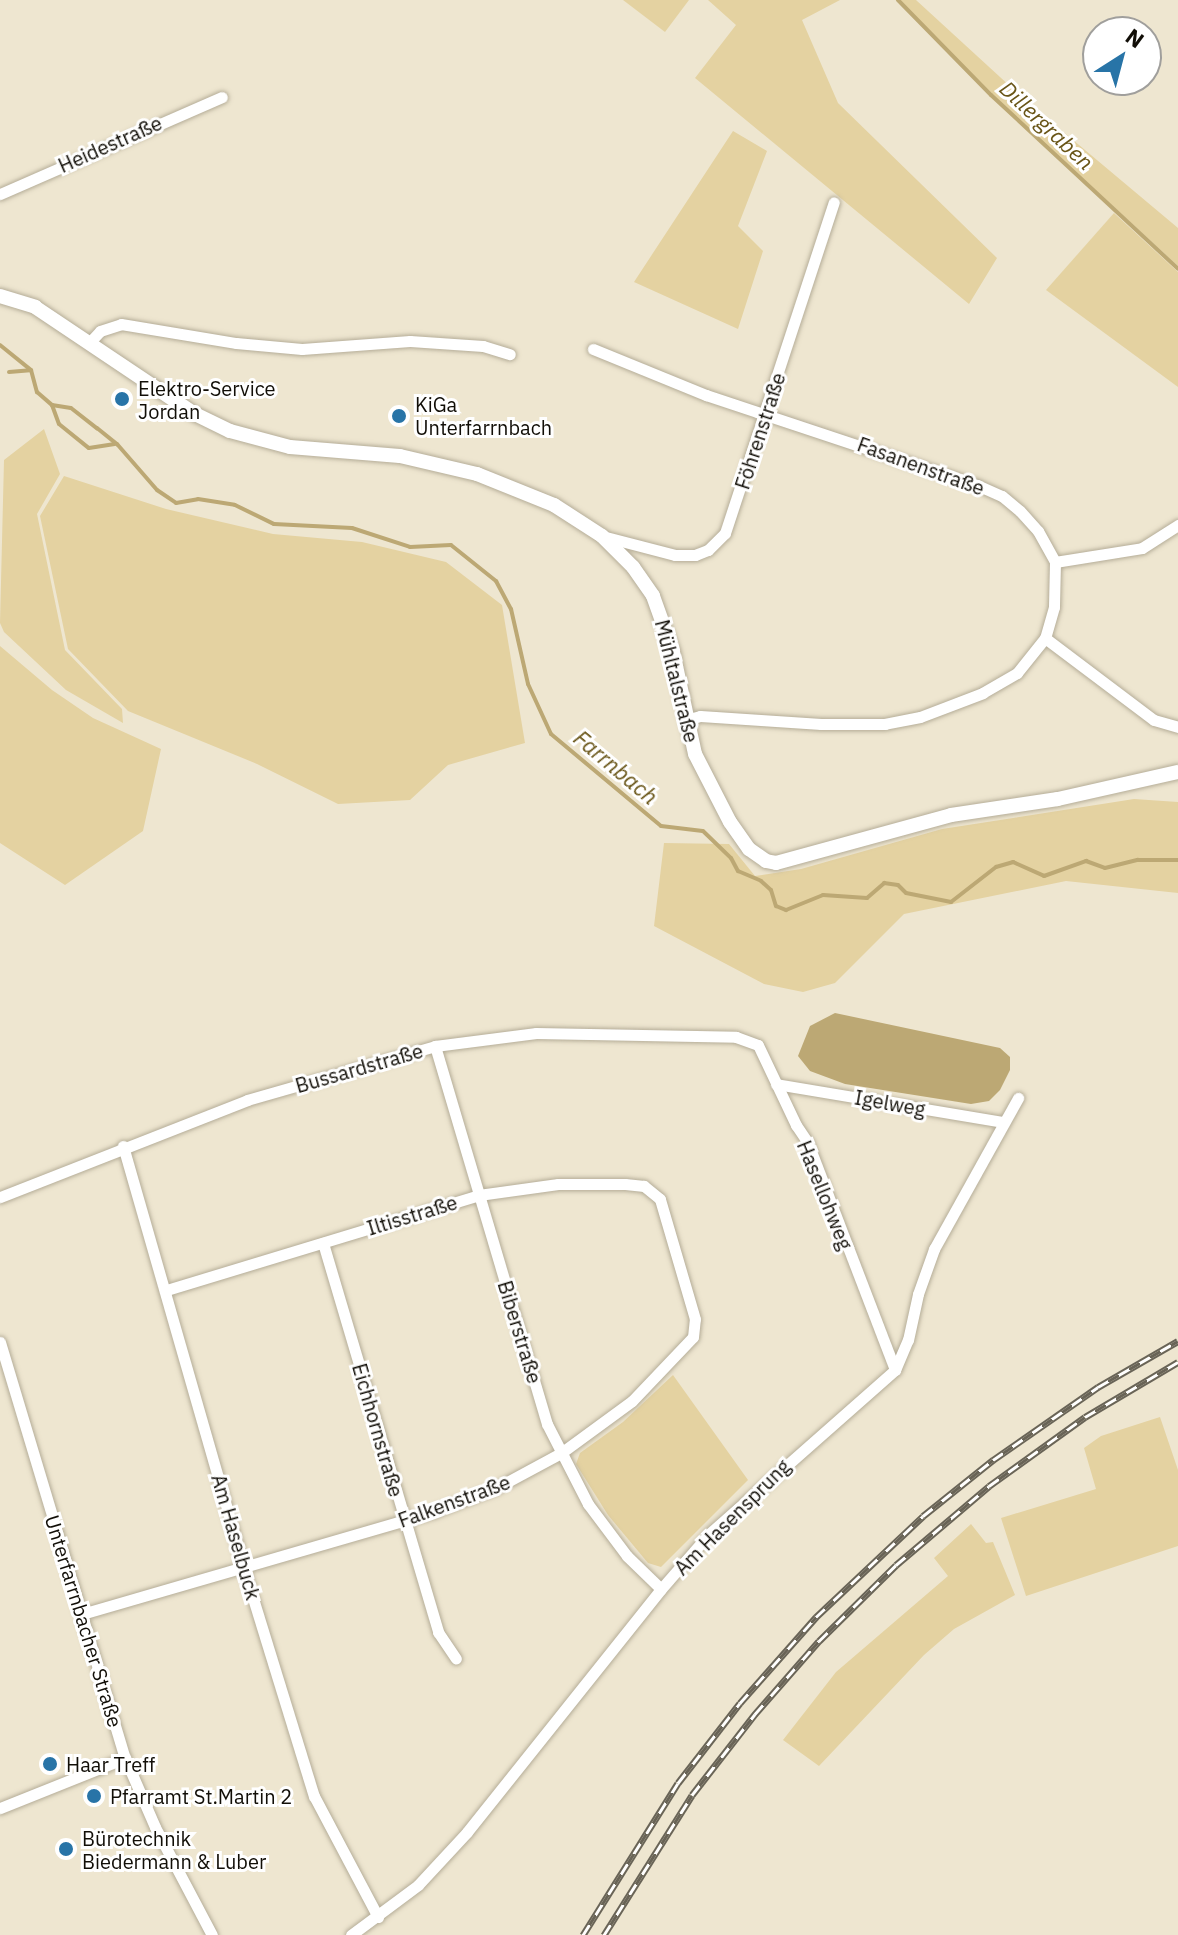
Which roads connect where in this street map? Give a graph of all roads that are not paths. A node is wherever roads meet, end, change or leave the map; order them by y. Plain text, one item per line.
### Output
1 (222, 97) dead end
2 (0, 194) edge
3 (834, 202) dead end
4 (0, 296) edge
5 (89, 343) junction
6 (593, 349) dead end
7 (510, 354) dead end
8 (766, 414) junction
9 (1178, 525) edge
10 (602, 536) junction
11 (1055, 562) junction
12 (1045, 638) junction
13 (686, 720) junction
14 (1178, 727) edge
15 (1178, 772) edge
16 (736, 1037) joint
17 (435, 1046) junction
18 (776, 1084) junction
19 (1018, 1098) dead end
20 (1003, 1122) junction
21 (123, 1146) junction
22 (479, 1195) junction
23 (0, 1197) edge
24 (660, 1199) joint
25 (323, 1243) junction
26 (166, 1290) junction
27 (0, 1342) edge
28 (895, 1370) junction
29 (561, 1453) junction
30 (403, 1520) junction
31 (244, 1569) junction
32 (661, 1589) junction
33 (82, 1614) junction
34 (456, 1659) dead end
35 (125, 1758) junction
36 (0, 1808) edge
37 (378, 1917) junction
38 (212, 1935) edge
39 (351, 1935) edge

1 - 2 street, Heidestraße
3 - 8 street, Föhrenstraße
4 - 5 street, Mühltalstraße
5 - 7 street
5 - 10 street, Mühltalstraße
6 - 8 street, Fasanenstraße
8 - 10 street, Föhrenstraße
8 - 11 street, Fasanenstraße
9 - 11 street
10 - 13 street, Mühltalstraße
11 - 12 street
12 - 13 street
12 - 14 street
13 - 15 street, Mühltalstraße
16 - 17 street, Bussardstraße
16 - 18 street, Hasellohweg
17 - 21 street, Bussardstraße
17 - 22 street, Biberstraße
18 - 20 street, Igelweg
18 - 28 street, Hasellohweg
19 - 20 street, Am Hasensprung
20 - 28 street, Am Hasensprung
21 - 23 street, Bussardstraße
21 - 26 street, Am Haselbuck
22 - 24 street, Iltisstraße
22 - 25 street, Iltisstraße
22 - 29 street, Biberstraße
24 - 29 street, Falkenstraße
25 - 26 street, Iltisstraße
25 - 30 street, Eichhornstraße
26 - 31 street, Am Haselbuck
27 - 33 street, Unterfarrnbacher Straße
28 - 32 street, Am Hasensprung
29 - 30 street, Falkenstraße
29 - 32 street, Biberstraße
30 - 31 street, Falkenstraße
30 - 34 street, Eichhornstraße
31 - 33 street, Falkenstraße
31 - 37 street, Am Haselbuck
32 - 37 street, Am Hasensprung
33 - 35 street, Unterfarrnbacher Straße
35 - 36 street
35 - 38 street, Unterfarrnbacher Straße
37 - 39 street, Am Hasensprung

